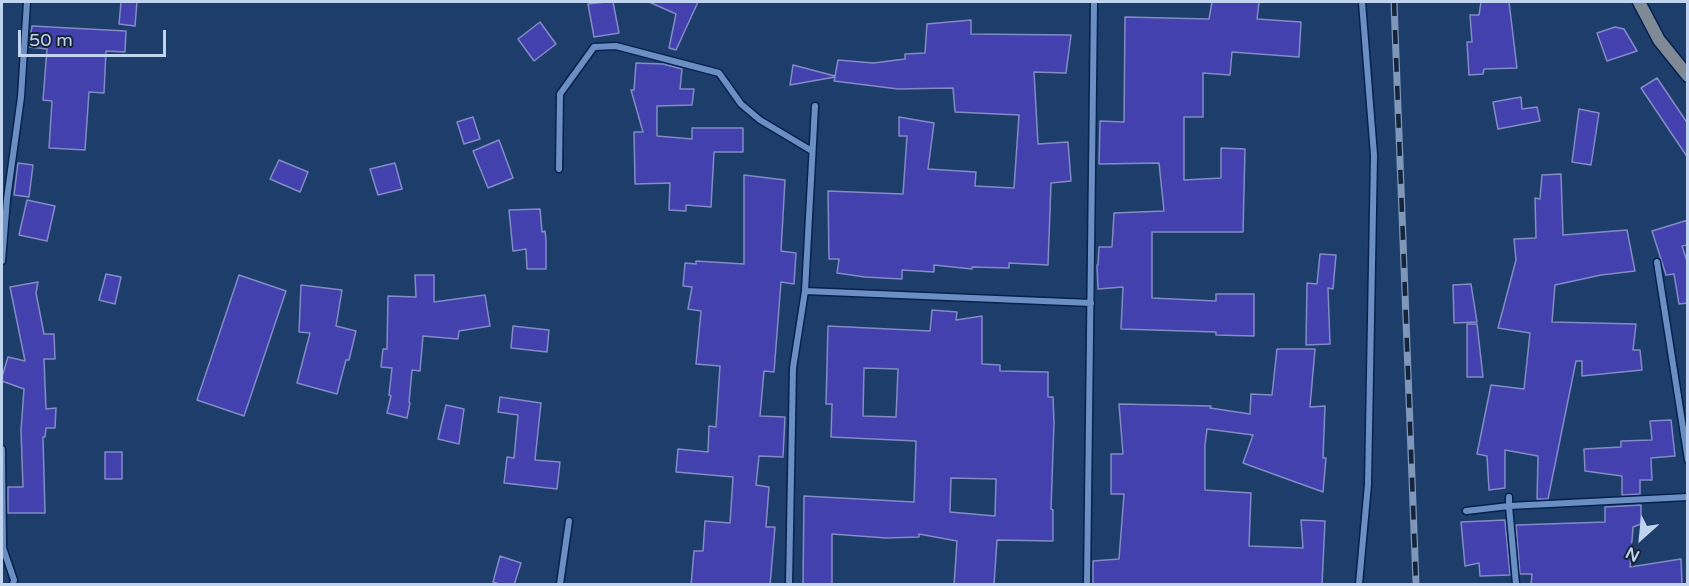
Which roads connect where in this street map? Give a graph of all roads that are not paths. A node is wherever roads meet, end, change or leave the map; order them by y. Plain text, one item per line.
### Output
1 (27, 2) edge
2 (1094, 2) edge
3 (1362, 2) edge
4 (1640, 2) edge
5 (1688, 76) edge
6 (815, 106) dead end
7 (812, 151) junction
8 (559, 169) dead end
9 (2, 261) edge
10 (1657, 262) dead end
11 (805, 291) junction
12 (1091, 303) junction
13 (2, 449) edge
14 (1688, 460) edge
15 (1509, 497) dead end
16 (1688, 497) edge
17 (1509, 506) junction
18 (1466, 511) dead end
19 (569, 521) dead end
20 (13, 585) edge
21 (560, 585) edge
22 (789, 585) edge
23 (1087, 585) edge
24 (1359, 585) edge
25 (1516, 585) edge

1 - 9 street
2 - 12 street
3 - 24 street
4 - 5 street
6 - 7 street
7 - 8 street
7 - 11 street
10 - 14 street
11 - 12 street
11 - 22 street
12 - 23 street
13 - 20 street
15 - 17 street
16 - 17 street
17 - 18 street
17 - 25 street
19 - 21 street

